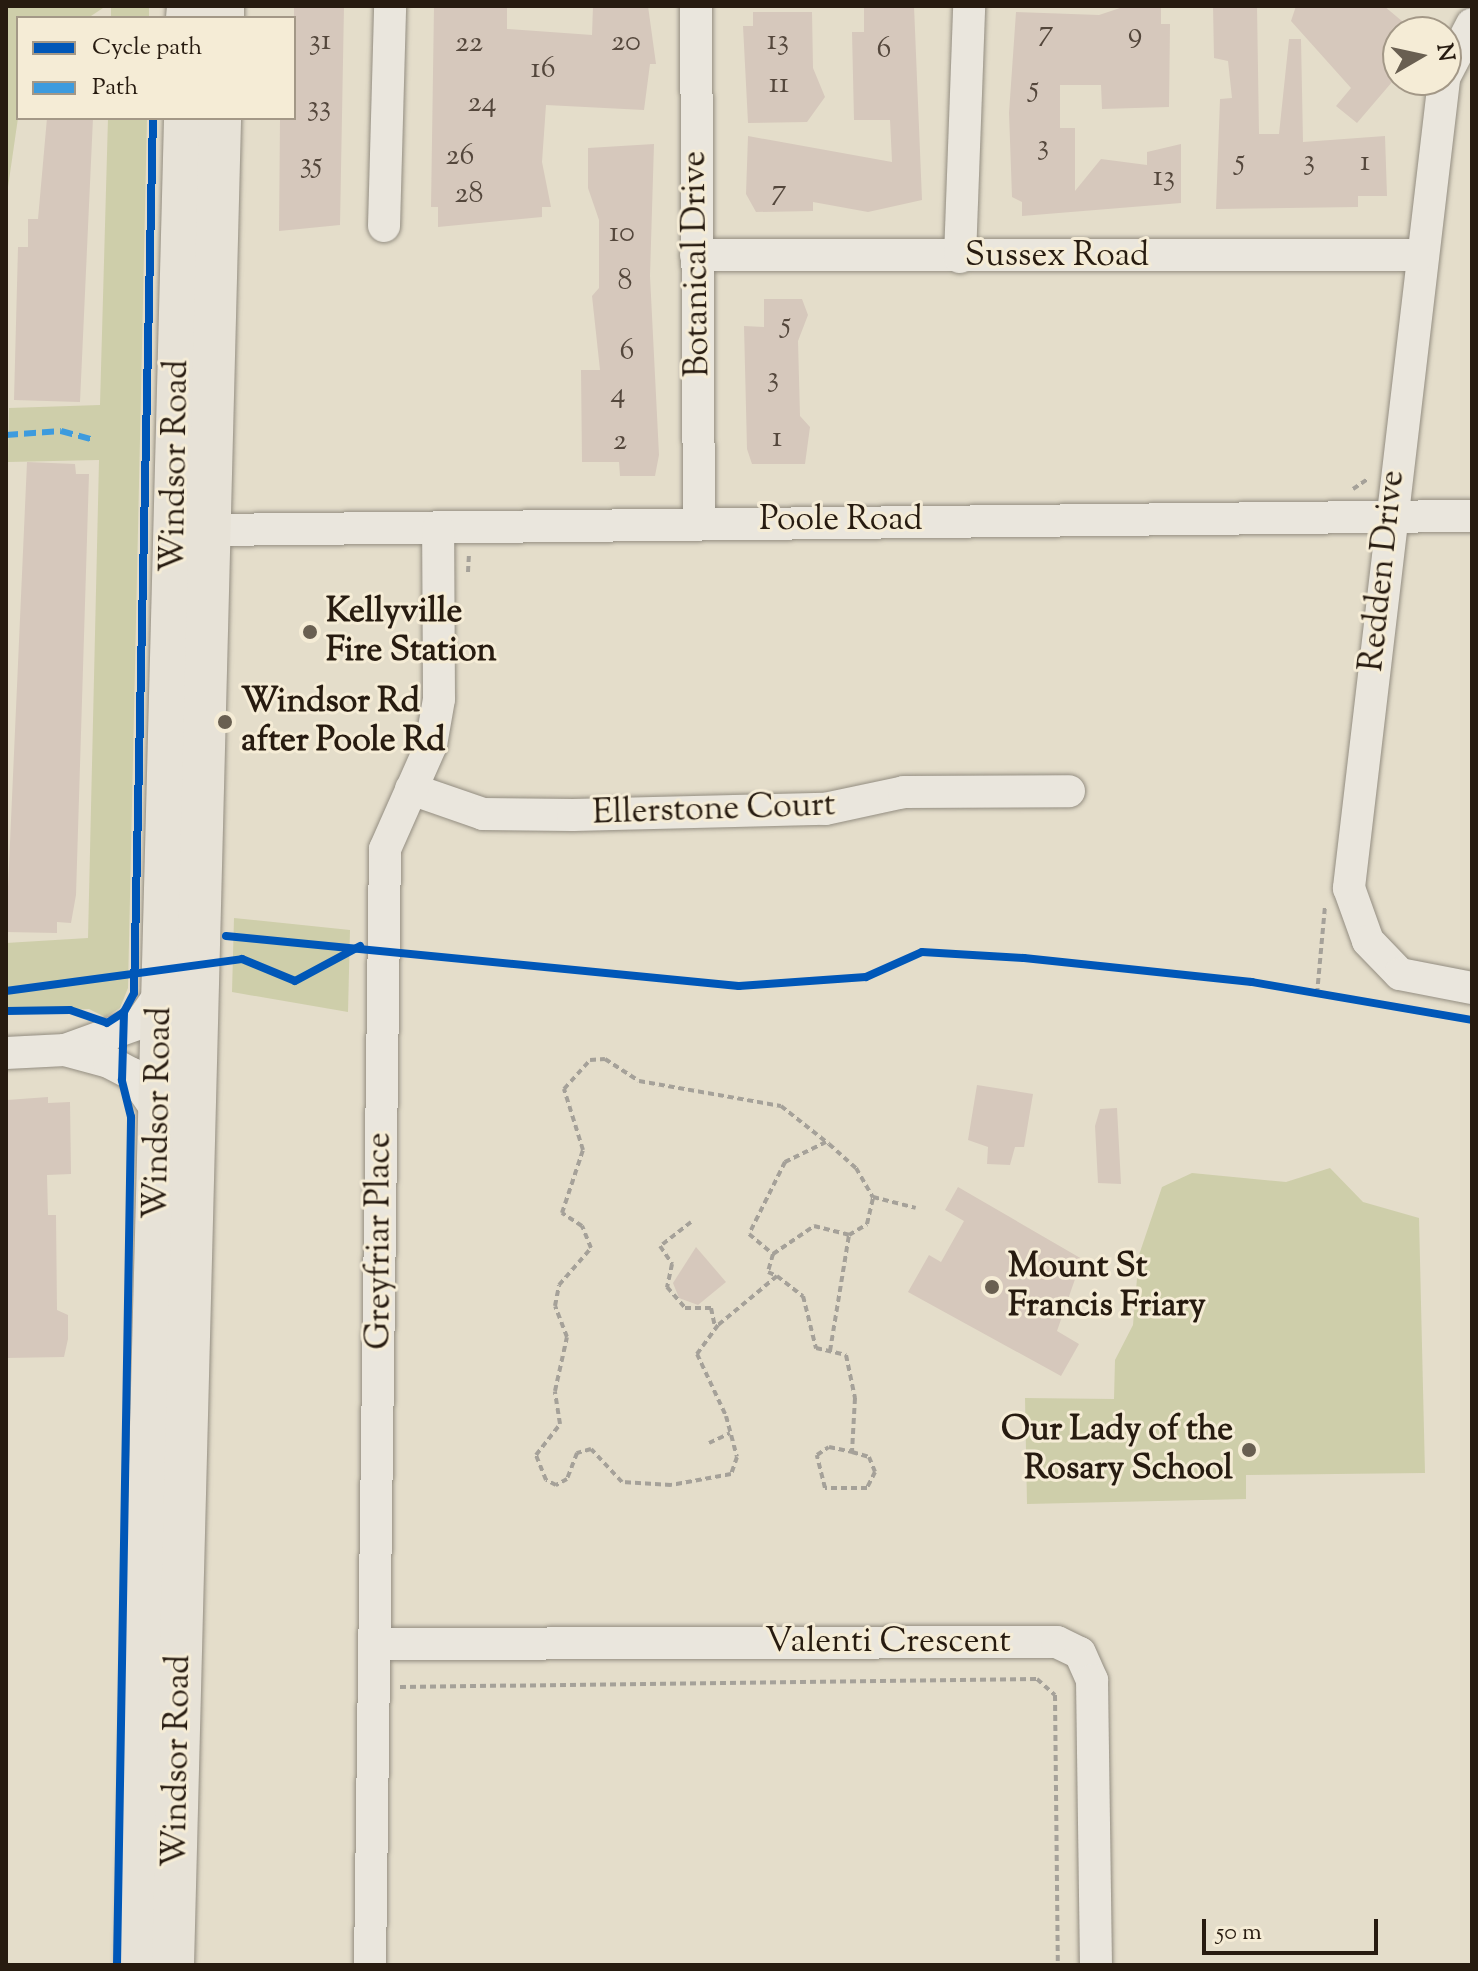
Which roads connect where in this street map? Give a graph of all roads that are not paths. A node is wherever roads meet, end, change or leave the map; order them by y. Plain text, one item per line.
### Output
1 (390, 6) edge
2 (696, 6) edge
3 (969, 6) edge
4 (1453, 6) edge
5 (1472, 24) edge
6 (1462, 43) edge
7 (1442, 96) edge
8 (185, 120) edge
9 (220, 120) edge
10 (384, 226) dead end
11 (696, 255) junction
12 (1418, 255) junction
13 (960, 257) junction
14 (1472, 516) edge
15 (1389, 517) junction
16 (699, 522) junction
17 (438, 529) junction
18 (210, 530) junction
19 (411, 789) junction
20 (1069, 791) dead end
21 (1472, 988) edge
22 (162, 992) junction
23 (65, 1050) junction
24 (6, 1053) edge
25 (159, 1113) junction
26 (379, 1644) junction
27 (137, 1965) edge
28 (173, 1965) edge
29 (370, 1965) edge
30 (1096, 1965) edge

1 - 10 street
2 - 11 street, Botanical Drive
3 - 13 street
4 - 5 street
5 - 6 street
7 - 12 street, Redden Drive
8 - 22 main road, Windsor Road
9 - 18 main road, Windsor Road
11 - 13 street, Sussex Road
11 - 16 street, Botanical Drive
12 - 13 street, Sussex Road
12 - 15 street, Redden Drive
14 - 15 street, Poole Road
15 - 16 street, Poole Road
15 - 21 street, Redden Drive
16 - 17 street, Poole Road
17 - 18 street, Poole Road
17 - 19 street, Greyfriar Place
18 - 28 main road, Windsor Road
19 - 20 street, Ellerstone Court
19 - 26 street, Greyfriar Place
22 - 23 street
22 - 25 main road, Windsor Road
23 - 24 street
23 - 25 street
25 - 27 main road, Windsor Road
26 - 29 street, Greyfriar Place
26 - 30 street, Valenti Crescent

